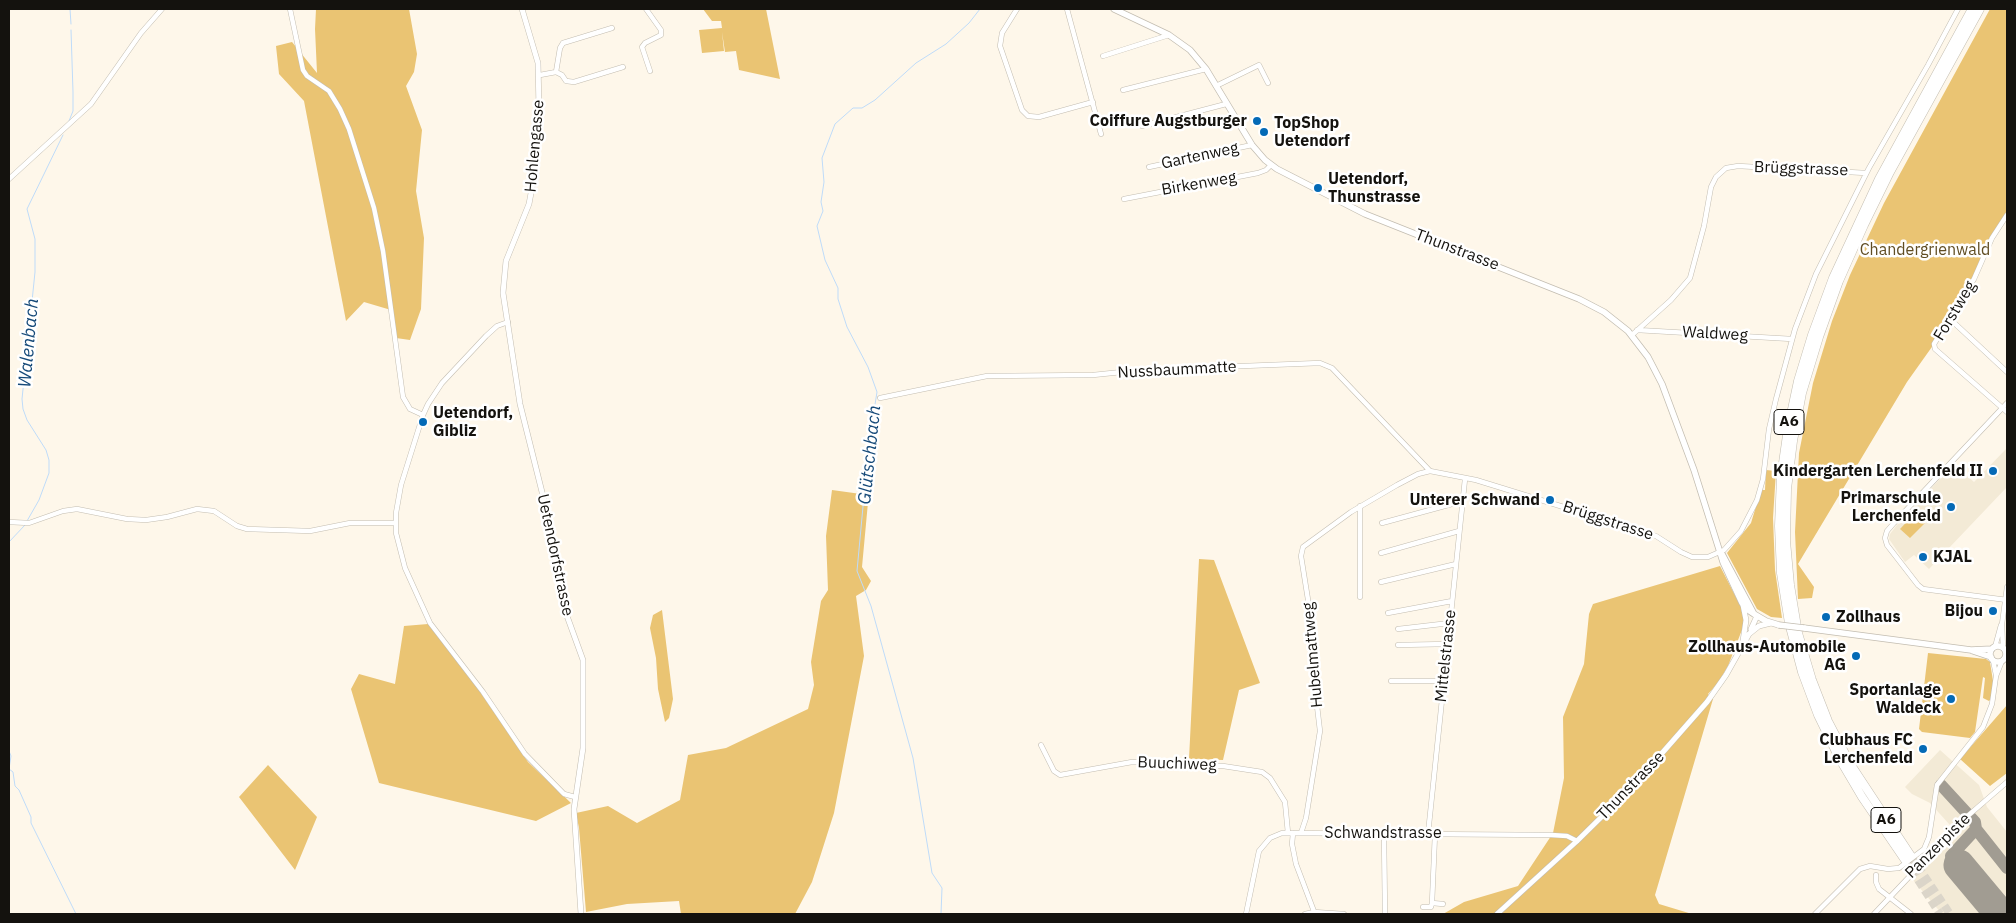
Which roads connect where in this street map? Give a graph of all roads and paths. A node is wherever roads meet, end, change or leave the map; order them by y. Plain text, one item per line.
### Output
1 (162, 9) edge
2 (290, 9) edge
3 (522, 9) edge
4 (646, 9) edge
5 (1017, 9) edge
6 (1067, 9) edge
7 (1114, 9) edge
8 (1958, 9) edge
9 (1972, 9) edge
10 (1980, 9) edge
11 (612, 28) dead end
12 (1169, 35) junction
13 (1103, 56) dead end
14 (623, 67) dead end
15 (1206, 69) junction
16 (650, 71) dead end
17 (556, 72) junction
18 (540, 75) junction
19 (1268, 83) dead end
20 (1216, 86) junction
21 (1123, 90) dead end
22 (1093, 102) junction
23 (1226, 104) junction
24 (1142, 126) dead end
25 (1101, 134) dead end
26 (1252, 145) junction
27 (1271, 165) junction
28 (1149, 167) dead end
29 (1866, 173) junction
30 (9, 179) edge
31 (1124, 199) dead end
32 (2007, 215) edge
33 (1950, 319) junction
34 (508, 322) junction
35 (1637, 330) junction
36 (1632, 335) junction
37 (1792, 339) junction
38 (2007, 372) edge
39 (880, 398) dead end
40 (2007, 403) edge
41 (2003, 408) junction
42 (2007, 412) edge
43 (423, 415) junction
44 (1430, 471) junction
45 (1465, 479) junction
46 (1462, 501) junction
47 (1360, 506) junction
48 (9, 522) edge
49 (396, 523) junction
50 (1382, 523) dead end
51 (1459, 531) junction
52 (1381, 553) dead end
53 (1721, 553) junction
54 (1456, 564) junction
55 (1381, 582) dead end
56 (2007, 587) edge
57 (1360, 597) dead end
58 (2006, 600) edge
59 (1452, 601) junction
60 (1742, 603) junction
61 (1388, 613) dead end
62 (1756, 615) junction
63 (1450, 623) junction
64 (1775, 624) junction
65 (2002, 624) junction
66 (1746, 627) junction
67 (1398, 629) dead end
68 (1749, 634) junction
69 (1743, 641) junction
70 (1448, 644) junction
71 (1398, 645) dead end
72 (1993, 648) junction
73 (1971, 650) junction
74 (2005, 650) edge
75 (1992, 659) junction
76 (2004, 659) edge
77 (1996, 676) junction
78 (1391, 681) dead end
79 (1444, 682) junction
80 (1041, 745) dead end
81 (2007, 782) edge
82 (575, 797) junction
83 (1290, 833) junction
84 (1301, 833) junction
85 (1384, 834) junction
86 (1428, 834) junction
87 (1435, 834) junction
88 (1577, 841) junction
89 (1920, 853) junction
90 (1926, 858) junction
91 (1876, 875) dead end
92 (1890, 896) junction
93 (1432, 903) junction
94 (1443, 904) dead end
95 (1423, 907) dead end
96 (1315, 913) edge
97 (581, 914) edge
98 (1246, 914) edge
99 (1305, 914) edge
100 (1344, 914) edge
101 (1385, 914) edge
102 (1497, 914) edge
103 (1815, 914) edge
104 (1874, 914) edge
105 (1911, 914) edge

1 - 30 street
2 - 43 street
3 - 18 street, Hohlengasse
4 - 16 street
5 - 22 street
6 - 22 street
7 - 12 main road, Thunstrasse
8 - 29 street, Brüggstrasse
9 - 10 highway, A6
11 - 17 street
12 - 13 street
12 - 15 main road, Thunstrasse
14 - 17 street
15 - 20 main road, Thunstrasse
15 - 21 street
17 - 18 street
18 - 34 street, Hohlengasse
19 - 20 street
20 - 23 main road, Thunstrasse
22 - 25 street
23 - 24 street
23 - 26 main road, Thunstrasse
26 - 27 main road, Thunstrasse
26 - 28 street, Gartenweg
27 - 31 street, Birkenweg
27 - 36 main road, Thunstrasse
29 - 35 street, Brüggstrasse
29 - 37 street, Brüggstrasse
32 - 33 street, Forstweg
33 - 38 street
33 - 41 street, Forstweg
34 - 43 street
34 - 82 street, Uetendorfstrasse
35 - 36 street, Brüggstrasse
35 - 37 street, Waldweg
36 - 53 main road, Thunstrasse
37 - 53 street, Brüggstrasse
39 - 44 street, Nussbaummatte
40 - 41 street
41 - 42 street, Forstweg
41 - 58 street
43 - 49 street
44 - 45 street, Brüggstrasse
44 - 47 street
45 - 46 street, Mittelstrasse
45 - 53 street, Brüggstrasse
46 - 50 street
46 - 51 street, Mittelstrasse
47 - 57 street
47 - 84 street, Hubelmattweg
48 - 49 street
49 - 82 street
51 - 52 street
51 - 54 street, Mittelstrasse
53 - 60 main road
53 - 62 main road
54 - 55 street
54 - 59 street, Mittelstrasse
56 - 58 street
58 - 65 street
59 - 61 street
59 - 63 street, Mittelstrasse
60 - 62 main road
60 - 66 street, Thunstrasse
62 - 64 main road
62 - 66 street
62 - 68 street, Thunstrasse
63 - 67 street
63 - 70 street, Mittelstrasse
64 - 68 street, Thunstrasse
64 - 73 main road, bridge
65 - 72 street
65 - 74 street
66 - 69 street, Thunstrasse
68 - 69 street, Thunstrasse
69 - 88 street, Thunstrasse
70 - 71 street
70 - 79 street, Mittelstrasse
72 - 73 main road
72 - 74 main road
72 - 75 main road
73 - 75 main road
74 - 76 main road
75 - 76 main road
75 - 77 street
76 - 77 street
77 - 89 street
78 - 79 street
79 - 86 street, Mittelstrasse
80 - 83 street, Buuchiweg
81 - 90 street, Panzerpiste
82 - 97 street, Uetendorfstrasse
83 - 84 street, Schwandstrasse
83 - 96 street
83 - 98 street, Schwandstrasse
84 - 85 street, Schwandstrasse
85 - 86 street, Schwandstrasse
85 - 101 street
86 - 87 street, Schwandstrasse
87 - 88 street, Schwandstrasse
87 - 93 street
88 - 102 street, Thunstrasse
89 - 90 street
89 - 103 street
90 - 92 street, Panzerpiste
91 - 92 street
92 - 104 street, Panzerpiste
92 - 105 street
93 - 94 street
93 - 95 street
96 - 99 street
96 - 100 street

